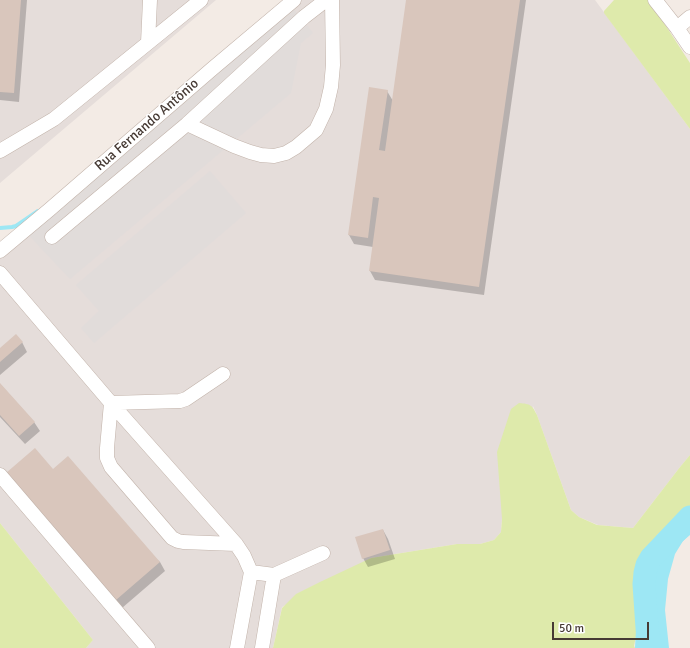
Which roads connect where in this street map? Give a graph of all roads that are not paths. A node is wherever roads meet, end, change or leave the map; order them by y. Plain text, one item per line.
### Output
1 (150, 0) edge
2 (201, 0) edge
3 (294, 0) edge
4 (326, 0) edge
5 (332, 0) edge
6 (655, 0) edge
7 (690, 17) edge
8 (677, 28) junction
9 (148, 43) junction
10 (690, 47) edge
11 (187, 124) junction
12 (0, 151) edge
13 (52, 237) dead end
14 (0, 251) edge
15 (0, 272) edge
16 (223, 374) dead end
17 (111, 404) junction
18 (0, 475) edge
19 (236, 544) junction
20 (323, 553) dead end
21 (251, 572) junction
22 (274, 575) junction
23 (148, 648) edge
24 (237, 648) edge
25 (262, 648) edge

1 - 9 street
2 - 9 street
3 - 14 street, Rua Fernando Antônio
4 - 11 street
5 - 11 street
6 - 8 street
7 - 8 street
8 - 10 street
9 - 12 street
11 - 13 street
15 - 17 street
16 - 17 street
17 - 19 street
17 - 19 street
18 - 23 street
19 - 21 street
20 - 22 street
21 - 22 street
21 - 24 street
22 - 25 street

